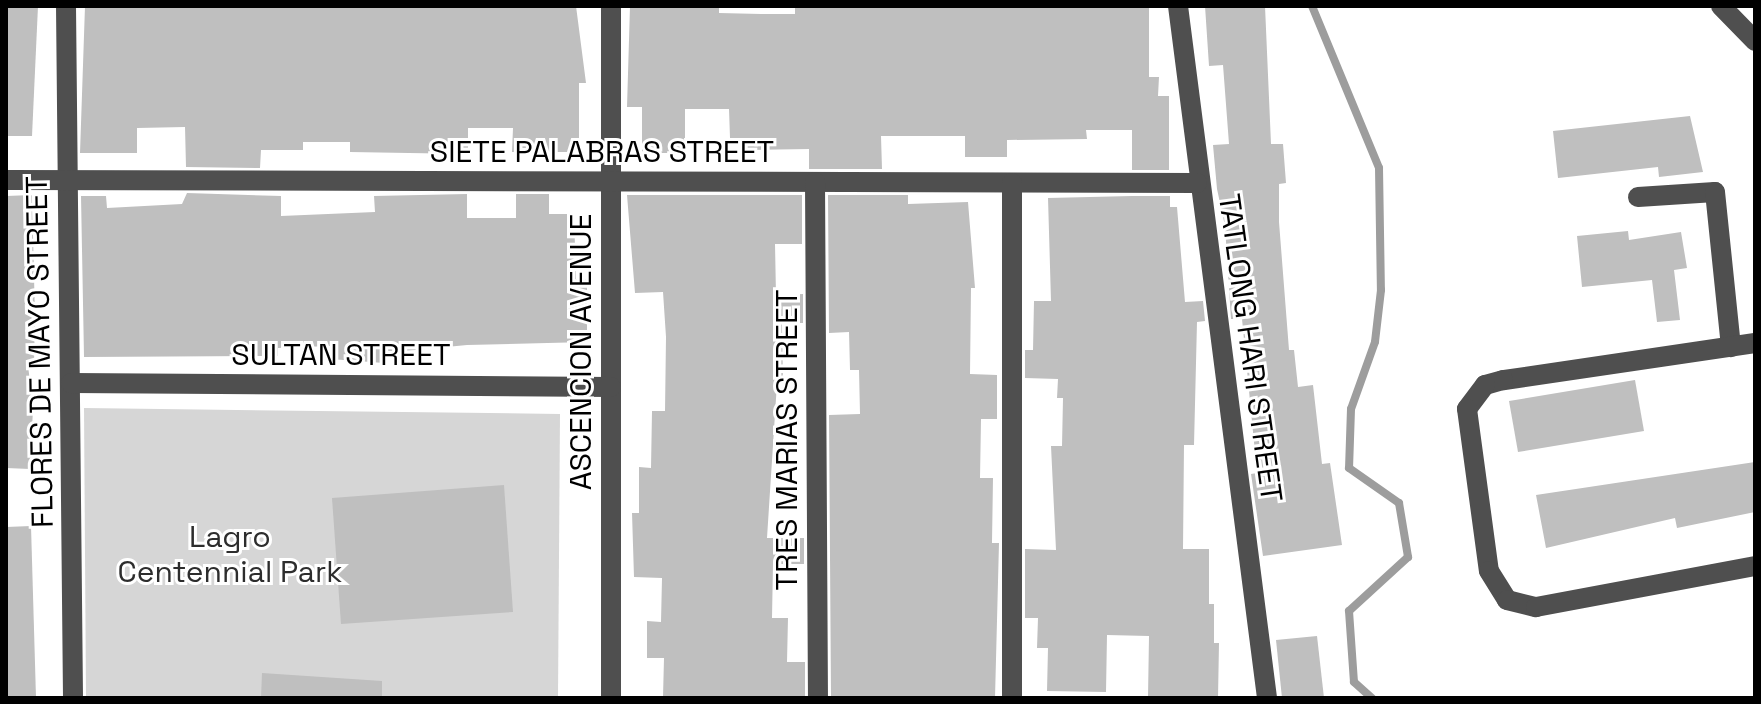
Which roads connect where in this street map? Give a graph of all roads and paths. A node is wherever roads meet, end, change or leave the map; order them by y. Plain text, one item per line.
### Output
1 (66, 6) edge
2 (611, 6) edge
3 (1178, 6) edge
4 (1721, 6) edge
5 (1755, 41) edge
6 (6, 180) edge
7 (69, 181) junction
8 (611, 182) junction
9 (815, 182) junction
10 (1012, 183) junction
11 (1197, 183) junction
12 (1638, 197) dead end
13 (1755, 343) edge
14 (1731, 347) junction
15 (71, 383) junction
16 (611, 387) junction
17 (1755, 566) edge
18 (73, 698) edge
19 (611, 698) edge
20 (818, 698) edge
21 (1012, 698) edge
22 (1267, 698) edge

1 - 7 street, FLORES DE MAYO STREET
2 - 8 street, ASCENCION AVENUE
3 - 11 street, TATLONG HARI STREET
4 - 5 street
6 - 7 street, SIETE PALABRAS STREET
7 - 8 street, SIETE PALABRAS STREET
7 - 15 street, FLORES DE MAYO STREET
8 - 9 street, SIETE PALABRAS STREET
8 - 16 street, ASCENCION AVENUE
9 - 10 street, SIETE PALABRAS STREET
9 - 20 street, TRES MARIAS STREET
10 - 11 street, SIETE PALABRAS STREET
10 - 21 street
11 - 22 street, TATLONG HARI STREET
12 - 14 street
13 - 14 street
14 - 17 street
15 - 16 street, SULTAN STREET
15 - 18 street, FLORES DE MAYO STREET
16 - 19 street, ASCENCION AVENUE

